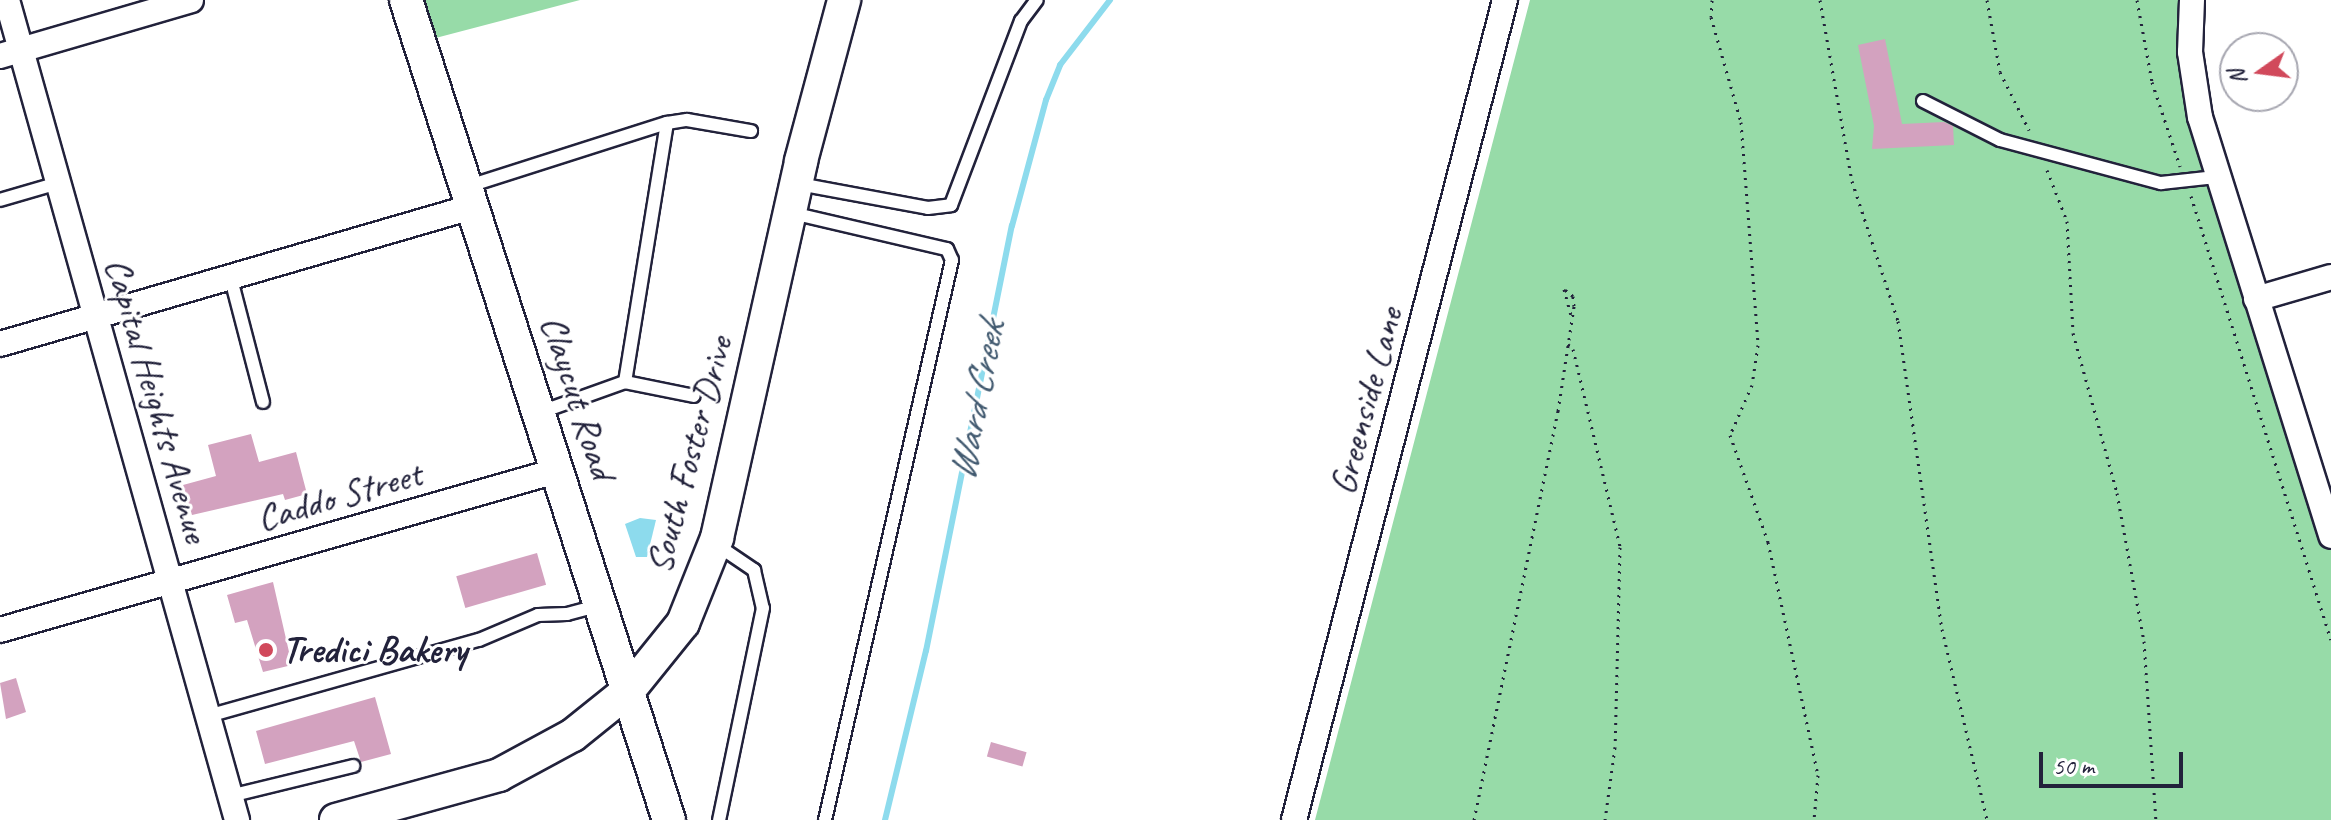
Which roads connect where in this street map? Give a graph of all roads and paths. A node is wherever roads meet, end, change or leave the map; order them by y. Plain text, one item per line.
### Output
1 (7, 0) edge
2 (191, 0) edge
3 (406, 0) edge
4 (844, 0) edge
5 (1037, 0) edge
6 (1505, 0) edge
7 (1712, 0) edge
8 (1820, 0) edge
9 (1987, 0) edge
10 (2137, 0) edge
11 (2192, 0) edge
12 (10, 53) edge
13 (1923, 101) dead end
14 (667, 123) junction
15 (751, 131) dead end
16 (2037, 150) junction
17 (2216, 177) junction
18 (2185, 180) junction
19 (58, 183) junction
20 (472, 196) junction
21 (793, 198) junction
22 (0, 200) edge
23 (2331, 277) edge
24 (231, 279) junction
25 (2256, 299) junction
26 (1571, 315) junction
27 (96, 316) junction
28 (0, 344) edge
29 (1568, 344) junction
30 (625, 382) junction
31 (694, 396) dead end
32 (263, 402) dead end
33 (541, 412) junction
34 (559, 470) junction
35 (2331, 536) edge
36 (715, 543) junction
37 (171, 581) junction
38 (603, 604) junction
39 (0, 630) edge
40 (2331, 639) edge
41 (629, 690) junction
42 (208, 716) junction
43 (353, 766) dead end
44 (234, 808) edge
45 (336, 820) edge
46 (669, 820) edge
47 (719, 820) edge
48 (825, 820) edge
49 (1294, 820) edge
50 (1474, 820) edge
51 (1605, 820) edge
52 (1814, 820) edge
53 (1987, 820) edge
54 (2156, 820) edge

1 - 12 street, Capital Heights Avenue
2 - 12 street
3 - 20 street, Claycut Road
4 - 21 street, South Foster Drive
5 - 21 lane
6 - 49 street, Greenside Lane
7 - 52 path
8 - 53 path
9 - 16 path
10 - 18 path
11 - 17 street
12 - 19 street, Capital Heights Avenue
13 - 16 lane
14 - 15 lane
14 - 20 lane
14 - 30 lane
16 - 18 lane
16 - 54 path
17 - 18 lane
17 - 25 street
18 - 40 path
19 - 22 lane
19 - 27 street, Capital Heights Avenue
20 - 24 street
20 - 33 street, Claycut Road
21 - 36 street, South Foster Drive
21 - 48 lane
23 - 25 street
24 - 27 street
24 - 32 lane
25 - 35 street
26 - 26 path
26 - 29 path
27 - 28 street
27 - 37 street, Capital Heights Avenue
29 - 50 path
29 - 51 path
30 - 31 lane
30 - 33 lane
33 - 34 street, Claycut Road
34 - 37 street, Caddo Street
34 - 38 street, Claycut Road
36 - 41 street, South Foster Drive
36 - 47 lane
37 - 39 street, Caddo Street
37 - 42 street, Capital Heights Avenue
38 - 41 street, Claycut Road
38 - 42 lane
41 - 45 street, South Foster Drive
41 - 46 street, Claycut Road
42 - 44 street, Capital Heights Avenue
43 - 44 lane

